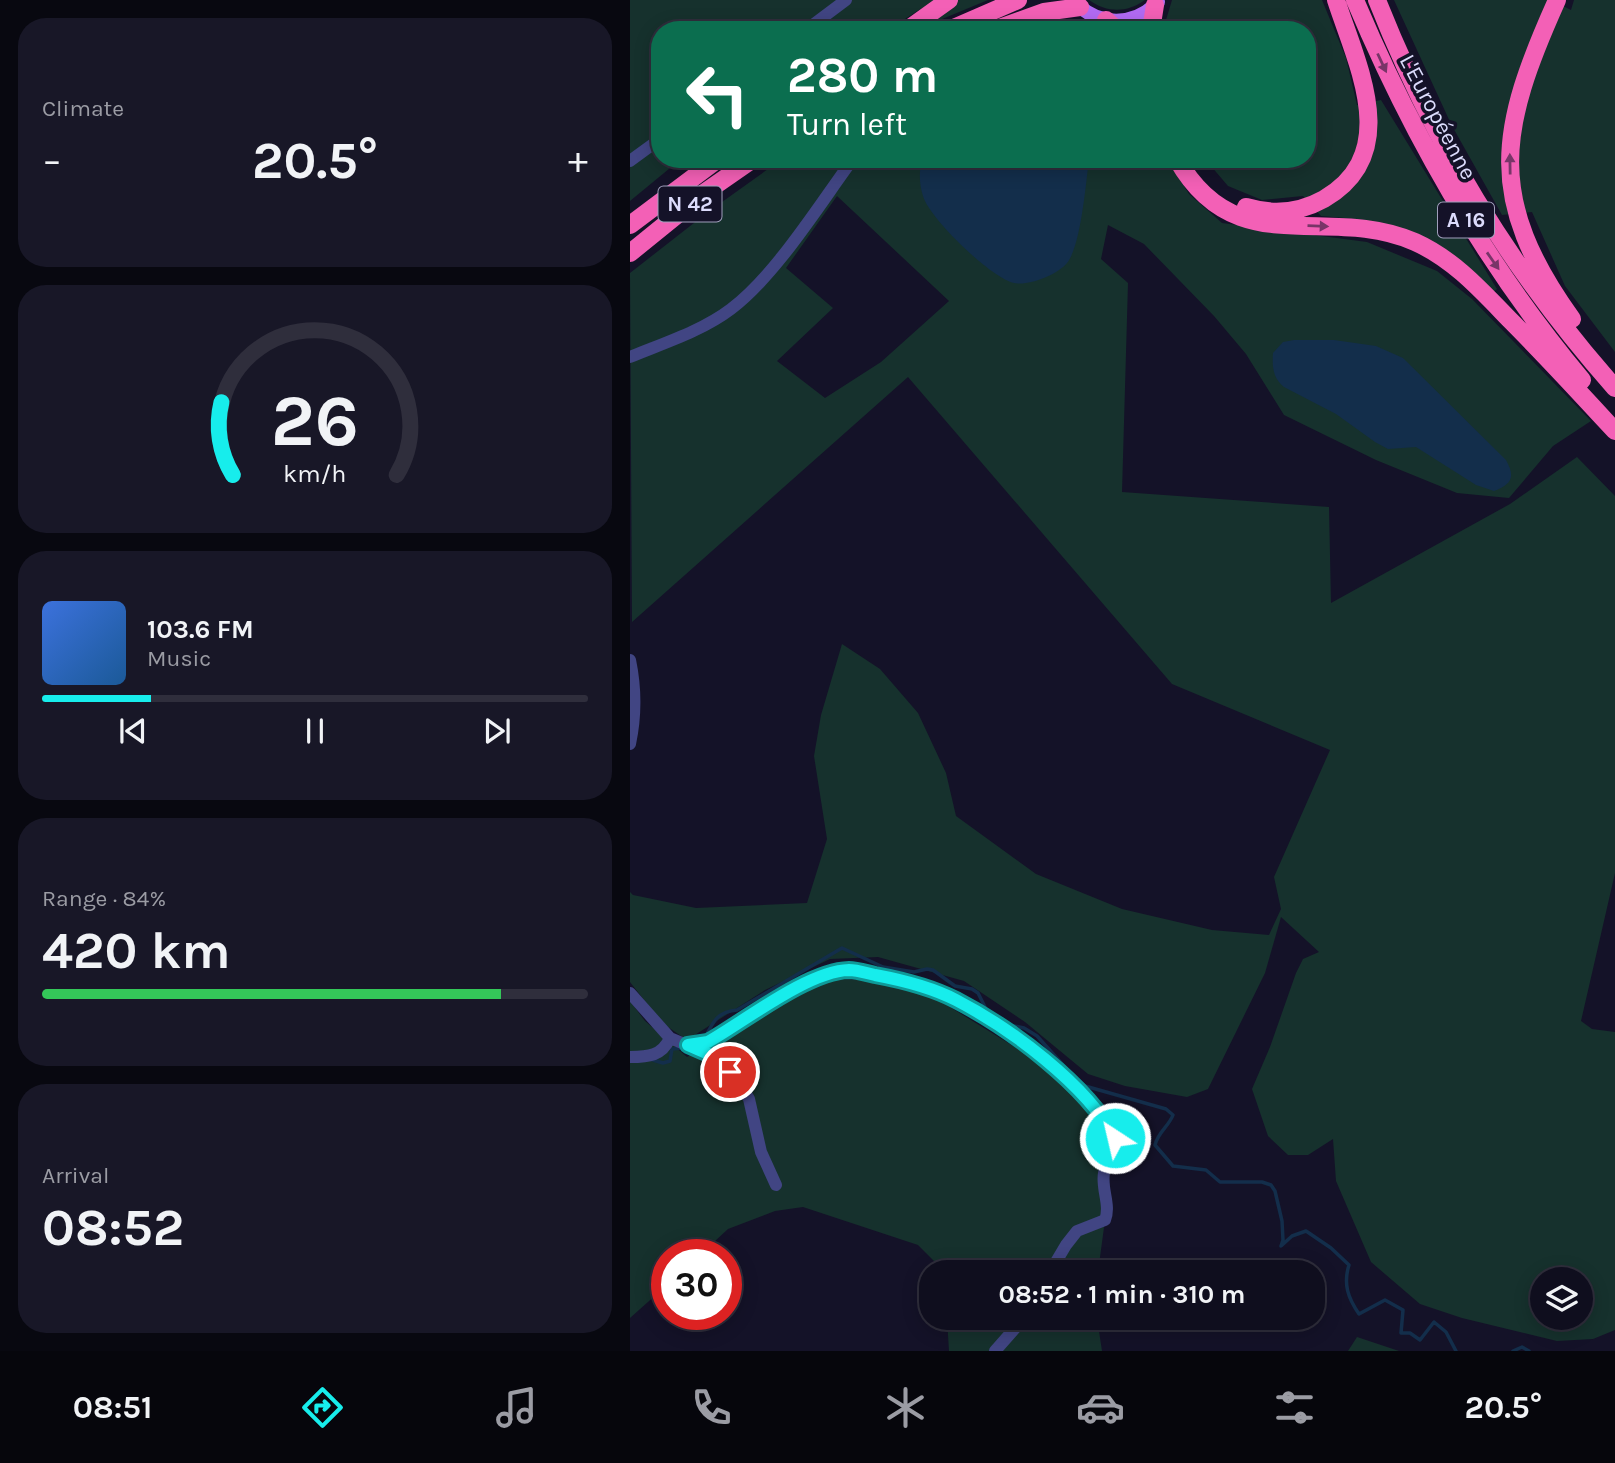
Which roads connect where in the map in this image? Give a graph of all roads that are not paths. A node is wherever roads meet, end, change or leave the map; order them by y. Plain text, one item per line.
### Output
1 (846, 0) edge
2 (949, 0) edge
3 (1018, 0) edge
4 (1336, 0) edge
5 (1355, 0) edge
6 (1377, 0) edge
7 (1558, 0) edge
8 (1157, 2) edge
9 (1077, 4) edge
10 (818, 21) edge
11 (920, 21) edge
12 (970, 21) edge
13 (1019, 21) edge
14 (1103, 21) edge
15 (1120, 21) edge
16 (1153, 21) edge
17 (651, 146) edge
18 (630, 161) edge
19 (706, 168) edge
20 (740, 168) edge
21 (846, 168) edge
22 (1184, 168) edge
23 (1197, 168) edge
24 (630, 225) edge
25 (630, 253) edge
26 (630, 357) edge
27 (1615, 374) edge
28 (1615, 388) edge
29 (1615, 417) edge
30 (1615, 431) edge
31 (630, 660) edge
32 (630, 744) edge
33 (630, 993) edge
34 (670, 1038) junction
35 (688, 1045) junction
36 (630, 1057) edge
37 (776, 1185) dead end
38 (1057, 1260) edge
39 (1013, 1330) edge
40 (995, 1351) edge

1 - 10 street
2 - 11 highway
3 - 12 highway
4 - 23 highway
5 -> 29 highway, L'Européenne / A 16
6 - 28 highway, L'Européenne / A 16
27 -> 7 highway
8 - 15 main road
8 - 16 highway
9 - 13 highway
9 - 14 main road
17 - 18 street
19 - 24 highway, N 42
20 - 25 highway, N 42
21 - 26 street
22 -> 30 highway
31 - 32 street
33 - 34 street
34 - 35 street
34 - 36 street
35 - 37 street
35 - 38 street
39 - 40 street

